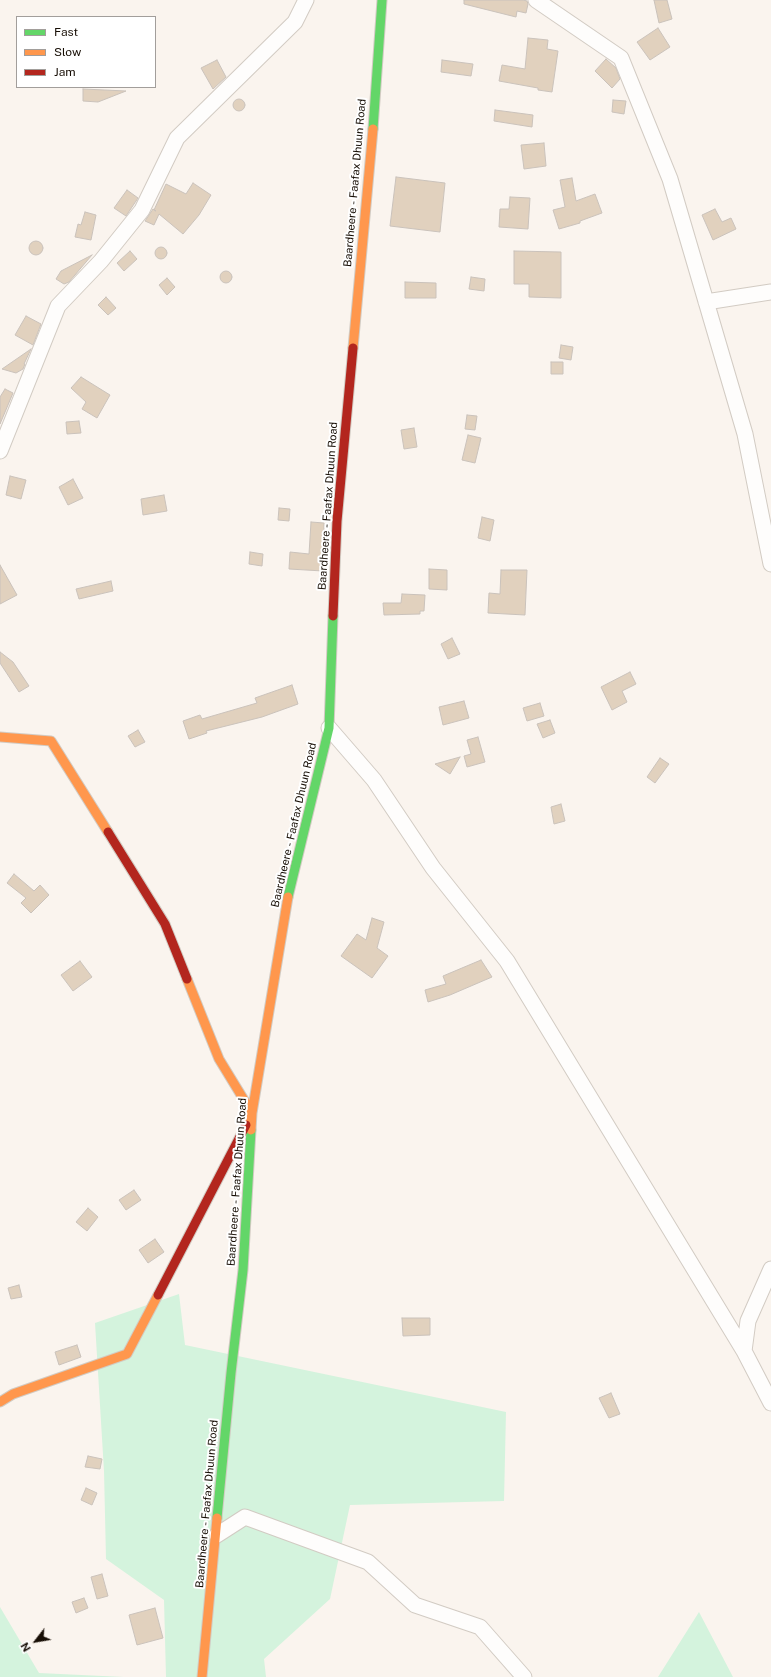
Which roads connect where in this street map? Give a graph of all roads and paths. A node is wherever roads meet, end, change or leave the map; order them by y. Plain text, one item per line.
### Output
1 (306, 0) edge
2 (382, 0) edge
3 (536, 0) edge
4 (771, 292) edge
5 (706, 302) junction
6 (0, 452) edge
7 (771, 564) edge
8 (329, 728) junction
9 (0, 737) edge
10 (252, 1114) junction
11 (771, 1269) edge
12 (744, 1351) junction
13 (0, 1402) edge
14 (771, 1403) edge
15 (216, 1535) junction
16 (202, 1677) edge
17 (524, 1677) edge

1 - 6 street
2 - 8 main road, Baardheere - Faafax Dhuun Road
3 - 5 street
4 - 5 street
5 - 7 street
8 - 10 main road, Baardheere - Faafax Dhuun Road
8 - 12 street
9 - 10 main road
10 - 13 main road
10 - 15 main road, Baardheere - Faafax Dhuun Road
11 - 12 street
12 - 14 street
15 - 16 main road, Baardheere - Faafax Dhuun Road
15 - 17 street

